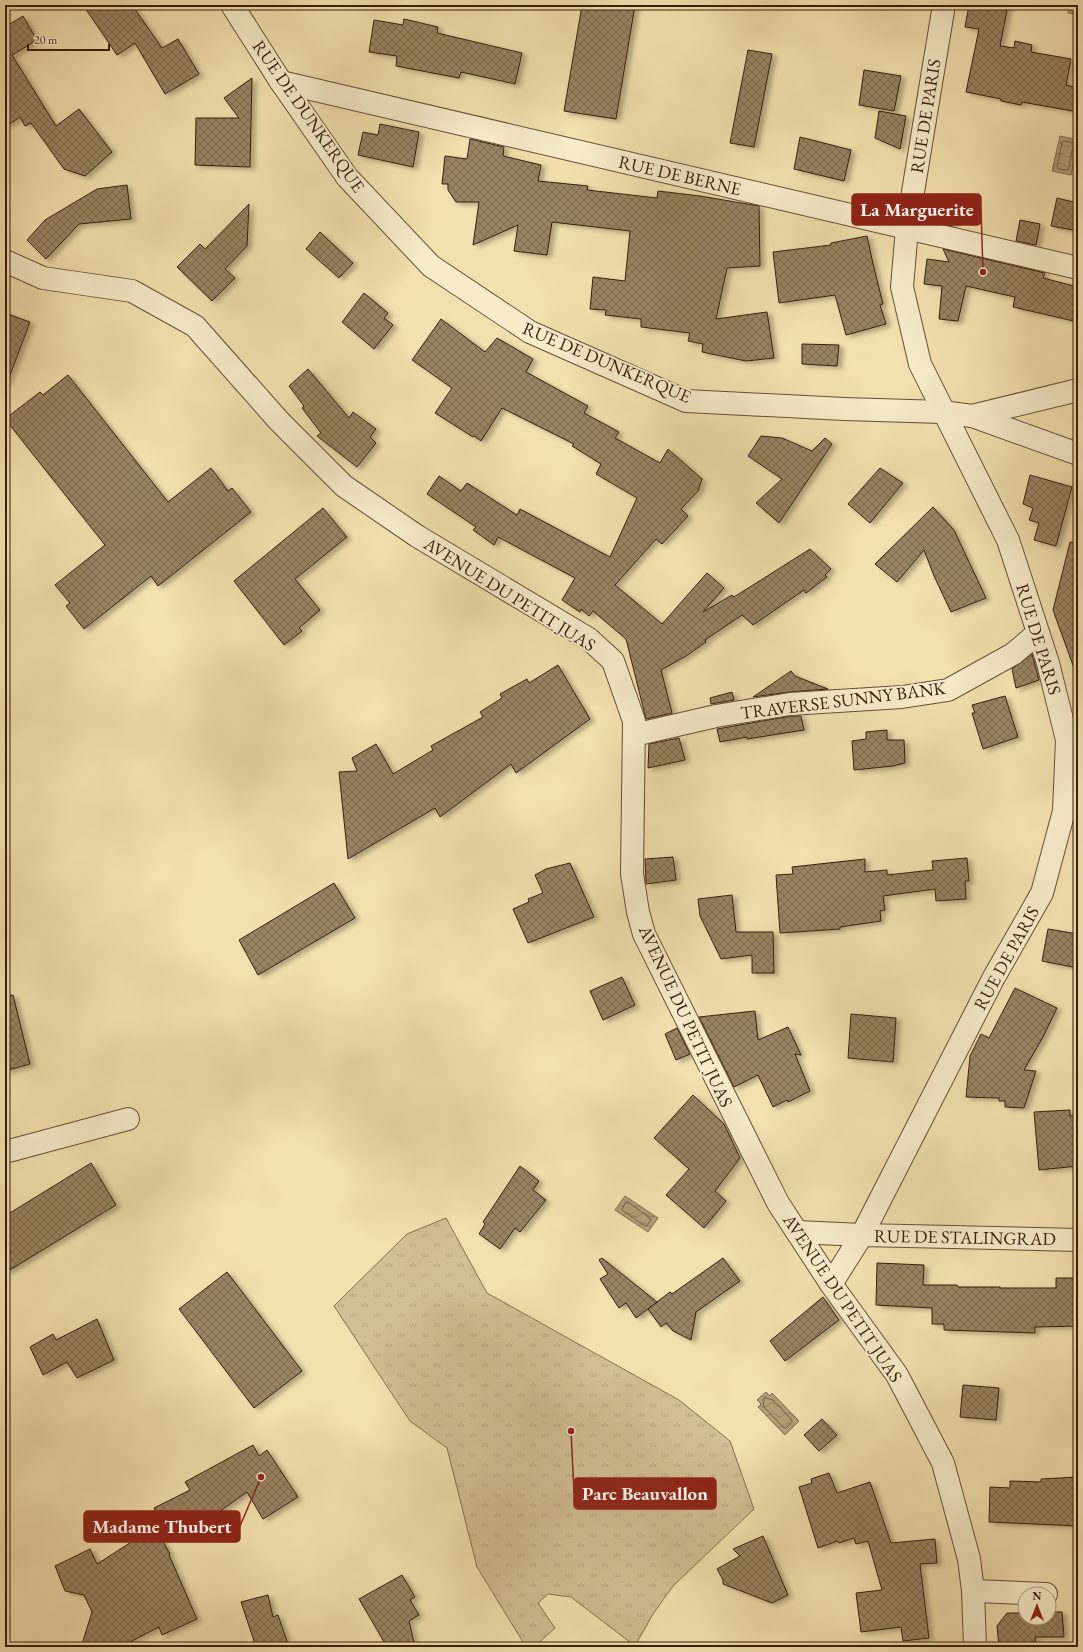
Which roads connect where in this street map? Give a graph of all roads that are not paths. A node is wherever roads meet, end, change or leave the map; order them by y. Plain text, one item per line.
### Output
1 (232, 5) edge
2 (944, 5) edge
3 (281, 82) junction
4 (907, 228) junction
5 (5, 261) edge
6 (1078, 268) edge
7 (1078, 390) edge
8 (943, 412) junction
9 (972, 416) junction
10 (1078, 454) edge
11 (1038, 633) junction
12 (634, 735) junction
13 (128, 1119) dead end
14 (5, 1152) edge
15 (797, 1232) junction
16 (862, 1235) junction
17 (1078, 1240) edge
18 (831, 1284) junction
19 (973, 1591) junction
20 (1017, 1593) edge
21 (975, 1647) edge

1 - 3 street, RUE DE DUNKERQUE
2 - 4 street, RUE DE PARIS
3 - 4 street, RUE DE BERNE
3 - 8 street, RUE DE DUNKERQUE
4 - 6 street, RUE DE BERNE
4 - 8 street, RUE DE PARIS
5 - 12 street, AVENUE DU PETIT JUAS
7 - 9 street, RUE DE DUNKERQUE
8 - 9 street, RUE DE DUNKERQUE
8 - 11 street, RUE DE PARIS
9 - 10 street
11 - 12 street, TRAVERSE SUNNY BANK
11 - 16 street, RUE DE PARIS
12 - 15 street, AVENUE DU PETIT JUAS
13 - 14 street
15 - 16 street
15 - 18 street, AVENUE DU PETIT JUAS
16 - 17 street, RUE DE STALINGRAD
16 - 18 street, RUE DE STALINGRAD
18 - 19 street, AVENUE DU PETIT JUAS
19 - 20 street
19 - 21 street, AVENUE DU PETIT JUAS

